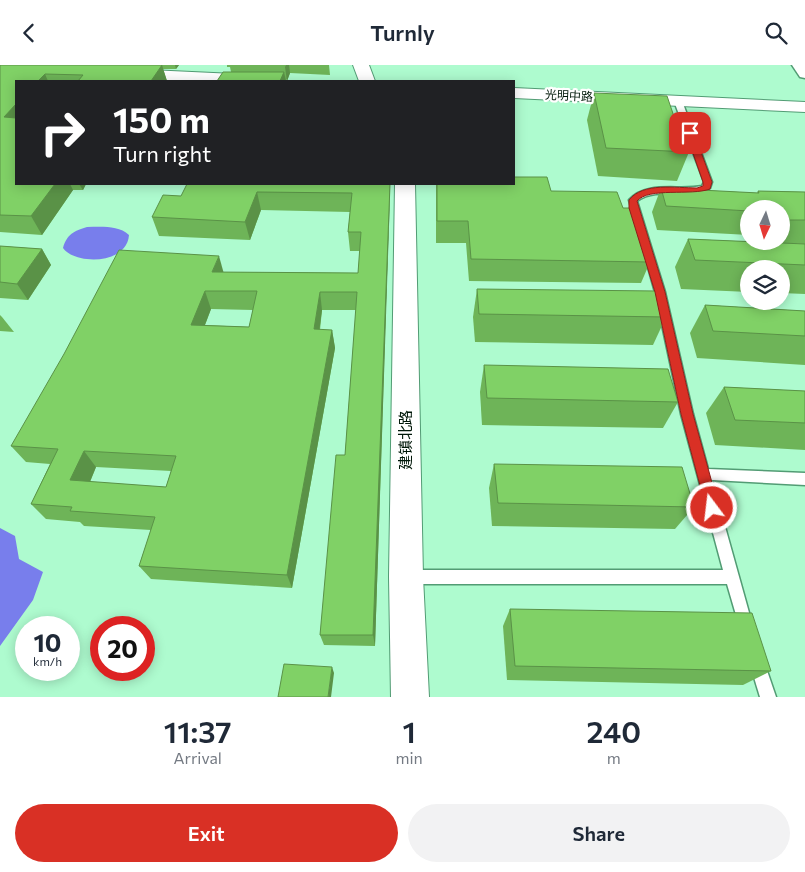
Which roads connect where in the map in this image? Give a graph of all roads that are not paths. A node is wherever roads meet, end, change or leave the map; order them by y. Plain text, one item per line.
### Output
1 (361, 65) edge
2 (798, 65) edge
3 (108, 73) edge
4 (805, 74) edge
5 (255, 80) edge
6 (367, 80) edge
7 (515, 93) edge
8 (678, 101) junction
9 (805, 107) edge
10 (404, 185) edge
11 (703, 474) junction
12 (805, 479) edge
13 (406, 577) junction
14 (731, 577) junction
15 (410, 697) edge
16 (768, 697) edge

1 - 6 street
2 - 4 street
3 - 5 street
7 - 8 street, 光明中路
8 - 9 street, 光明中路
8 - 11 lane
10 - 13 street, 建镇北路
11 - 12 lane
11 - 14 lane
13 - 14 lane
13 - 15 street, 建镇北路
14 - 16 lane

